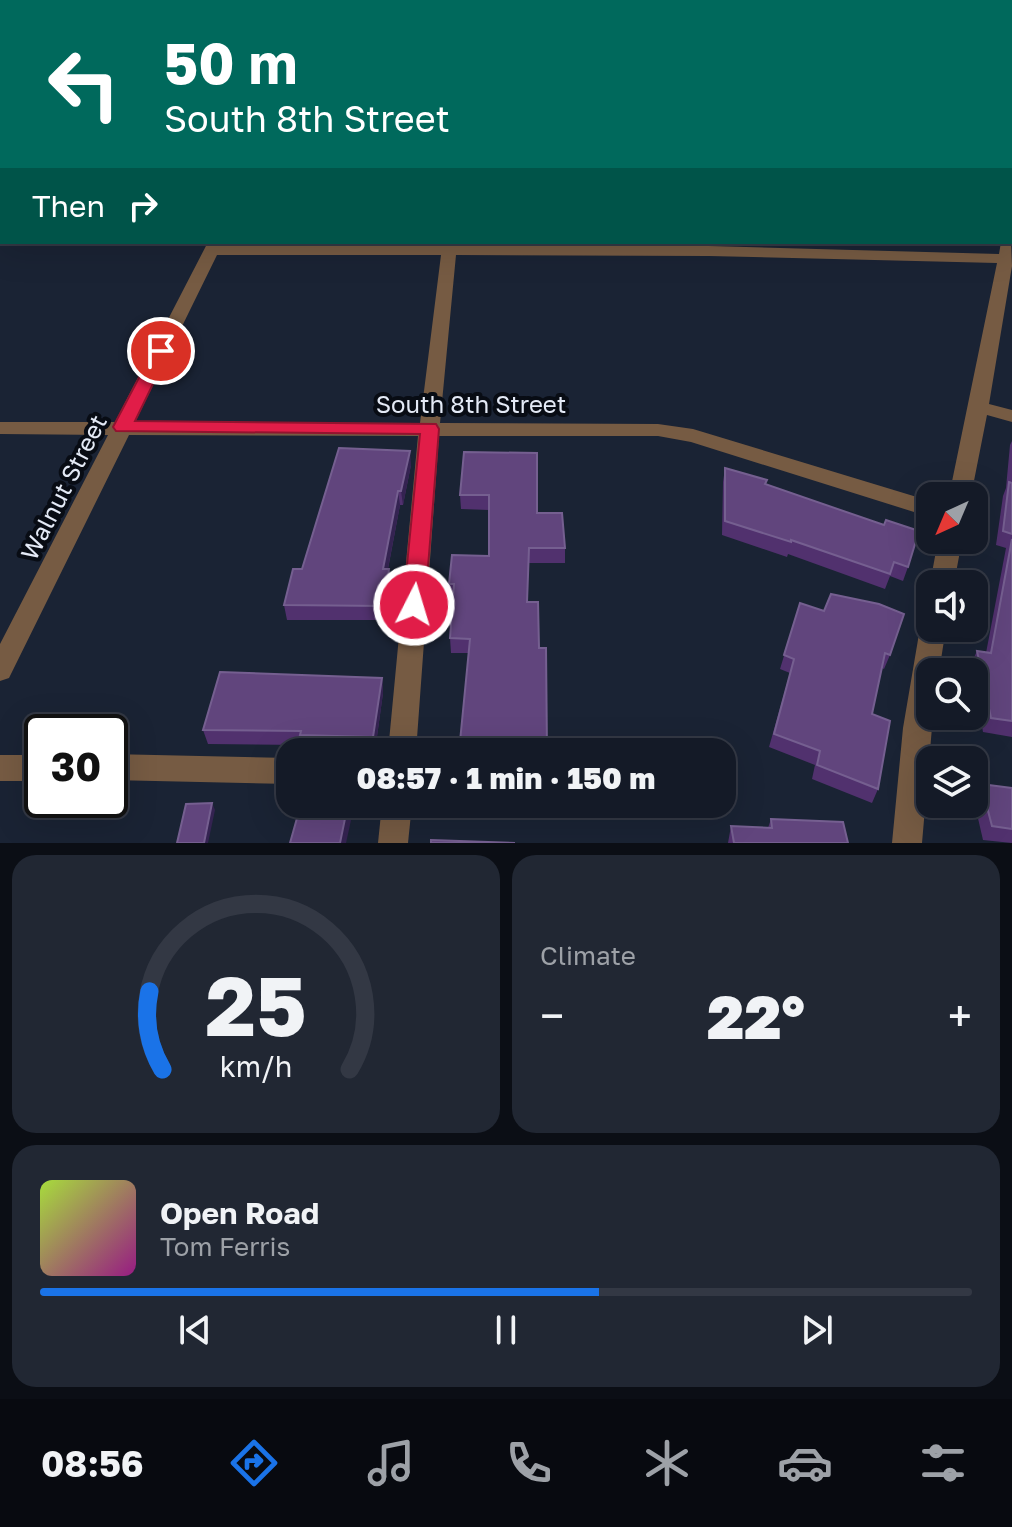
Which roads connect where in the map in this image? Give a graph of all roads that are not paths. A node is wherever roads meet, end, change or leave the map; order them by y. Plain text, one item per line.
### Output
1 (934, 244) edge
2 (214, 246) edge
3 (450, 246) edge
4 (613, 246) edge
5 (1009, 253) edge
6 (967, 256) junction
7 (979, 407) junction
8 (1012, 416) edge
9 (123, 427) junction
10 (0, 428) edge
11 (429, 429) junction
12 (963, 482) edge
13 (916, 505) edge
14 (931, 642) edge
15 (0, 670) edge
16 (403, 738) edge
17 (128, 767) edge
18 (0, 768) edge
19 (24, 768) edge
20 (276, 771) edge
21 (396, 818) edge
22 (393, 843) edge
23 (907, 843) edge

1 - 6 street
2 - 3 street
2 - 9 street, Walnut Street
3 - 4 street
3 - 11 street
4 - 6 street
5 - 6 street
5 - 7 street
7 - 8 street
7 - 12 street
9 - 10 street, South 8th Street
9 - 11 street, South 8th Street
9 - 15 street, Walnut Street
11 - 13 street, South 8th Street
11 - 16 street
14 - 23 street
17 - 20 street
18 - 19 street
21 - 22 street

